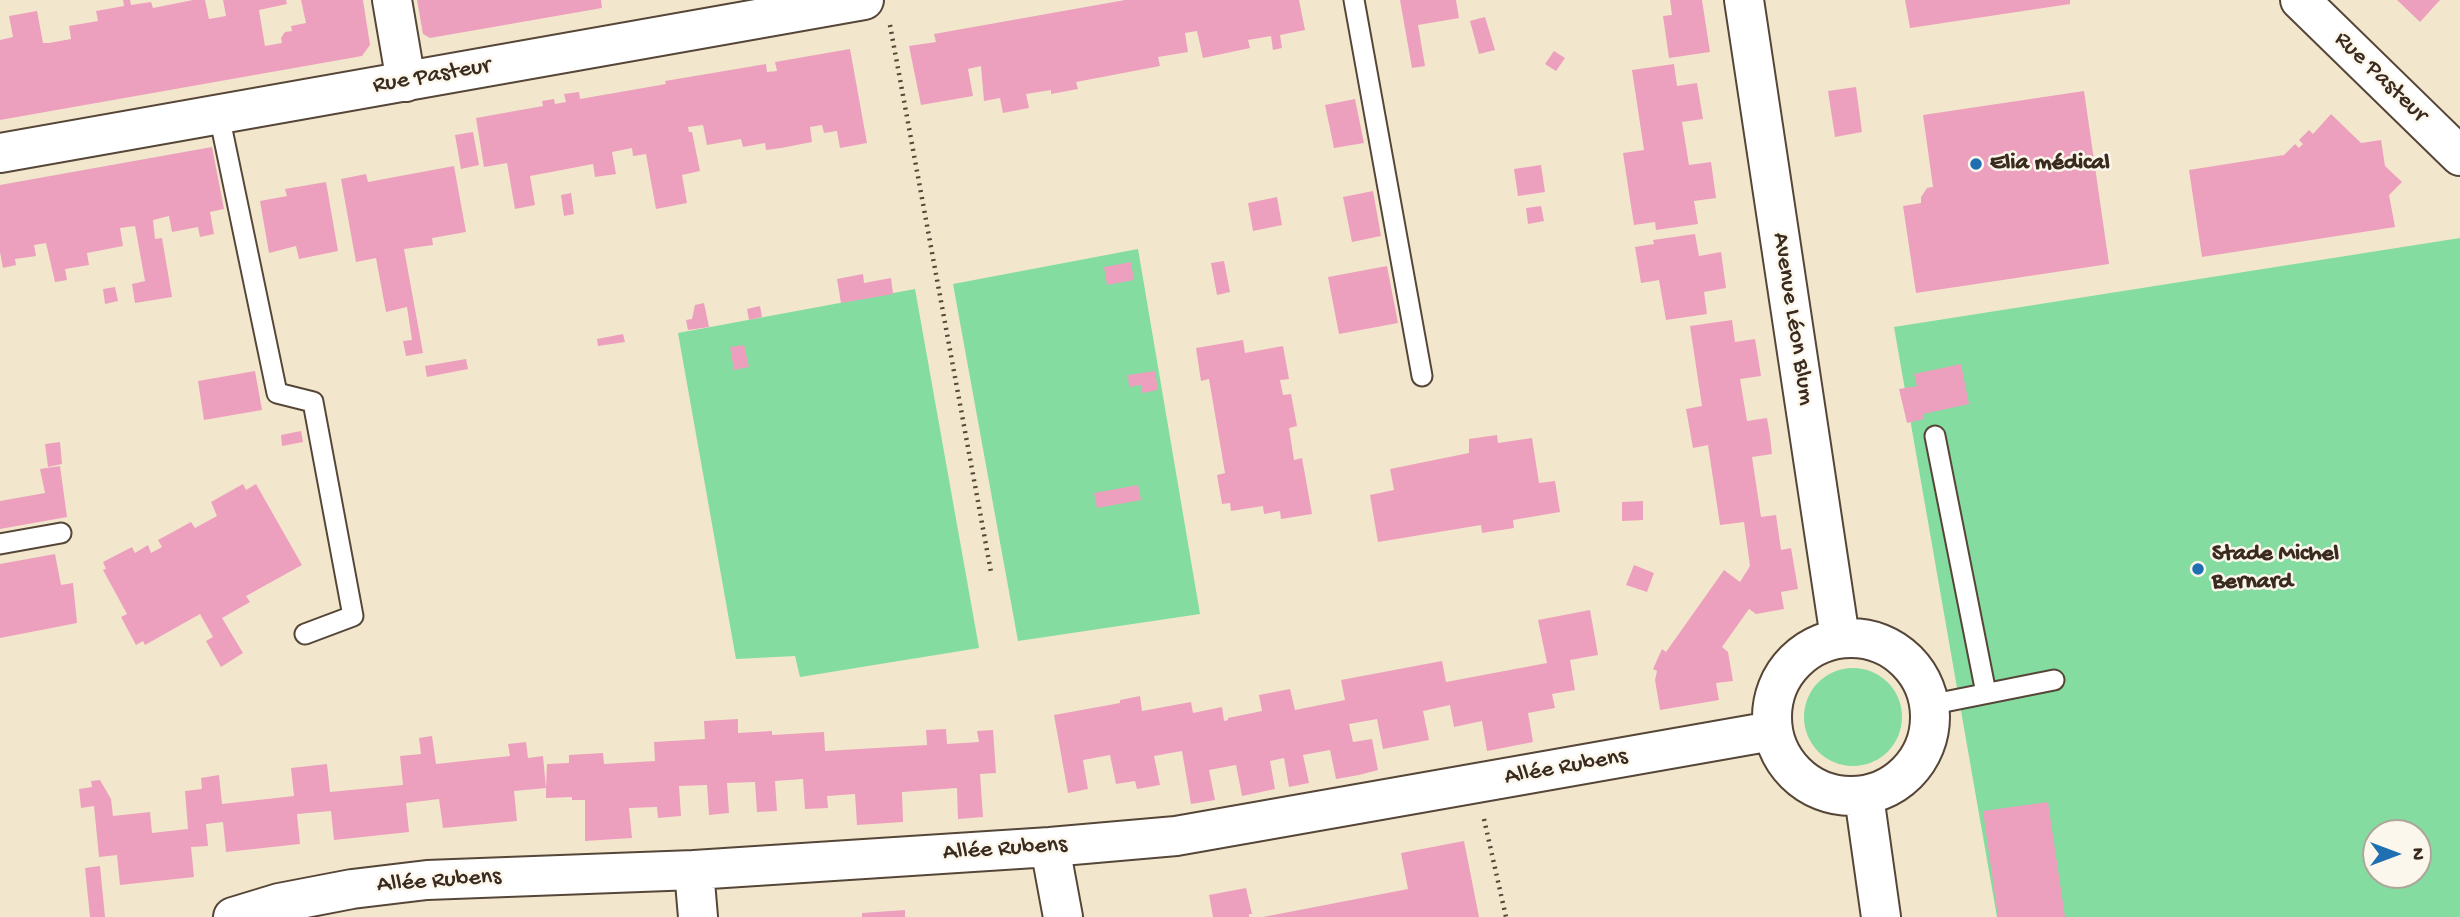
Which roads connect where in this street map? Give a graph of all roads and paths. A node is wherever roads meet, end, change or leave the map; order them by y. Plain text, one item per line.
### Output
1 (392, 0) edge
2 (1354, 0) edge
3 (1744, 0) edge
4 (2300, 0) edge
5 (876, 7) edge
6 (406, 82) junction
7 (219, 115) junction
8 (0, 153) edge
9 (2460, 156) edge
10 (1422, 376) dead end
11 (1935, 436) dead end
12 (61, 533) dead end
13 (0, 544) edge
14 (991, 572) dead end
15 (305, 634) dead end
16 (1840, 638) junction
17 (2054, 680) dead end
18 (1986, 693) junction
19 (1929, 705) junction
20 (1772, 732) junction
21 (1476, 784) junction
22 (1864, 796) junction
23 (1050, 847) junction
24 (694, 870) junction
25 (284, 910) edge
26 (233, 917) edge
27 (698, 917) edge
28 (1063, 917) edge
29 (1506, 917) edge
30 (1881, 917) edge

1 - 6 street
2 - 10 lane
3 - 16 street, Avenue Léon Blum
4 - 9 street, Rue Pasteur
5 - 6 street, Rue Pasteur
5 - 14 path
6 - 7 street, Rue Pasteur
7 - 8 street, Rue Pasteur
7 - 15 lane
11 - 18 lane
12 - 13 lane
16 - 19 street
16 - 20 street
17 - 18 lane
18 - 19 lane
19 - 22 street
20 - 21 street, Allée Rubens
20 - 22 street
21 - 23 street, Allée Rubens
21 - 29 path
22 - 30 street
23 - 24 street, Allée Rubens
23 - 28 street
24 - 25 street, Allée Rubens
24 - 27 street
25 - 26 street, Allée Rubens

